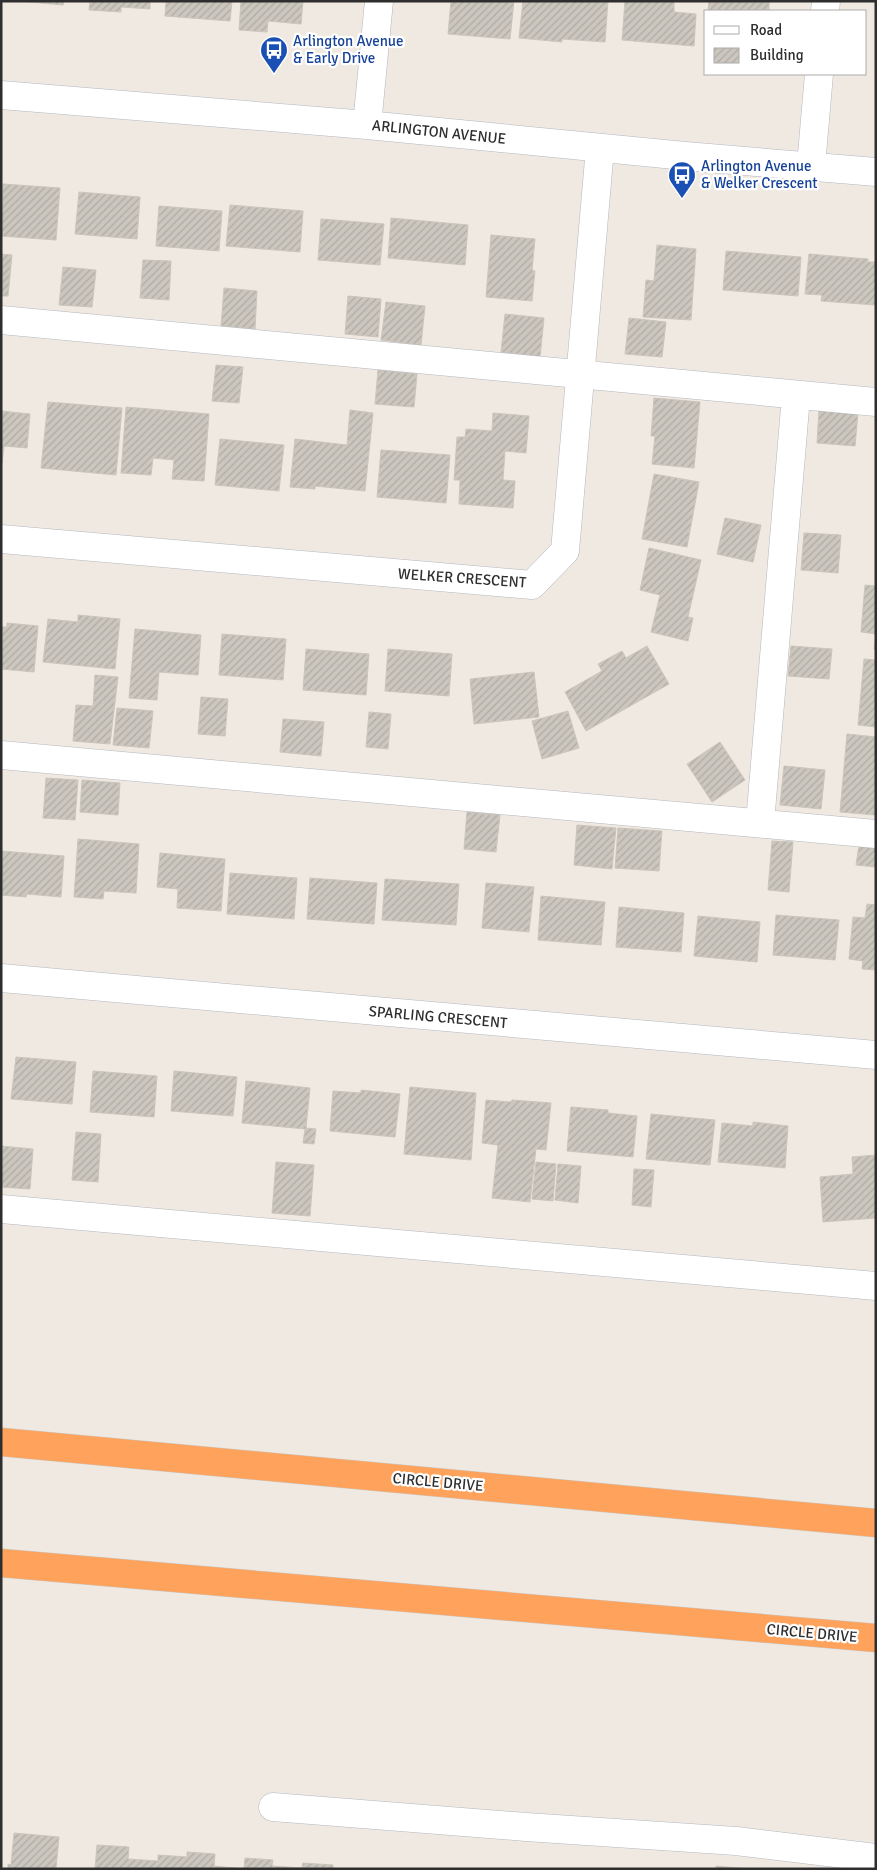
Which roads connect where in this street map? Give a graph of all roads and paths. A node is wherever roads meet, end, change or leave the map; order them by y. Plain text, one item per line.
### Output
1 (379, 1) edge
2 (819, 75) edge
3 (1, 95) edge
4 (367, 124) junction
5 (600, 148) junction
6 (811, 166) junction
7 (876, 172) edge
8 (1, 320) edge
9 (581, 373) junction
10 (796, 396) junction
11 (876, 402) edge
12 (1, 540) edge
13 (1, 755) edge
14 (760, 823) junction
15 (876, 834) edge
16 (1, 978) edge
17 (876, 1056) edge
18 (1, 1209) edge
19 (876, 1286) edge
20 (1, 1442) edge
21 (876, 1523) edge
22 (1, 1563) edge
23 (1, 1568) edge
24 (156, 1577) junction
25 (876, 1638) edge
26 (273, 1807) dead end
27 (876, 1858) edge

1 - 4 street
2 - 6 street
3 - 4 street, ARLINGTON AVENUE
4 - 5 street, ARLINGTON AVENUE
5 - 6 street, ARLINGTON AVENUE
5 - 9 street, WELKER CRESCENT
6 - 7 street, ARLINGTON AVENUE
8 - 9 street
9 - 10 street
9 - 12 street, WELKER CRESCENT
10 - 11 street
10 - 14 street
13 - 14 street
14 - 15 street
16 - 17 street, SPARLING CRESCENT
18 - 19 street
20 - 21 highway, CIRCLE DRIVE
22 - 24 highway, CIRCLE DRIVE
23 - 24 highway
24 - 25 highway, CIRCLE DRIVE
26 - 27 street

